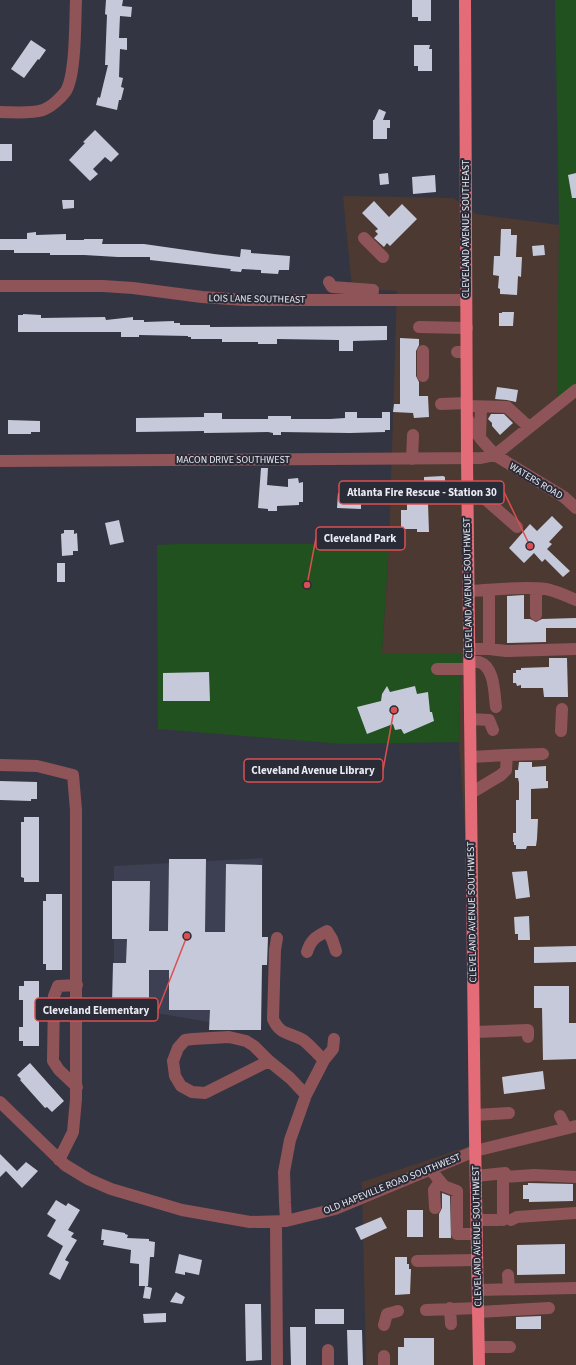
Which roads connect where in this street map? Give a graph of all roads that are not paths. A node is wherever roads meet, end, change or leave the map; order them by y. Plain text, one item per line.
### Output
1 (76, 0) edge
2 (465, 0) edge
3 (0, 112) edge
4 (364, 238) dead end
5 (384, 257) dead end
6 (329, 282) dead end
7 (0, 286) edge
8 (372, 300) junction
9 (466, 300) junction
10 (419, 328) dead end
11 (466, 328) junction
12 (423, 352) dead end
13 (423, 376) dead end
14 (576, 390) edge
15 (441, 404) dead end
16 (481, 407) junction
17 (467, 409) junction
18 (529, 428) junction
19 (413, 435) dead end
20 (480, 438) junction
21 (495, 455) junction
22 (412, 459) junction
23 (467, 459) junction
24 (0, 461) edge
25 (467, 496) junction
26 (576, 508) edge
27 (518, 527) dead end
28 (536, 589) junction
29 (489, 590) junction
30 (468, 591) junction
31 (576, 600) edge
32 (536, 616) dead end
33 (469, 621) junction
34 (489, 621) junction
35 (469, 649) junction
36 (489, 649) junction
37 (576, 649) edge
38 (469, 665) junction
39 (437, 669) dead end
40 (496, 707) dead end
41 (562, 709) dead end
42 (470, 719) junction
43 (493, 730) dead end
44 (561, 731) dead end
45 (543, 754) dead end
46 (506, 755) junction
47 (470, 757) junction
48 (0, 765) edge
49 (471, 793) junction
50 (277, 938) dead end
51 (336, 951) dead end
52 (307, 952) dead end
53 (77, 985) junction
54 (528, 1030) dead end
55 (474, 1032) junction
56 (334, 1039) dead end
57 (324, 1060) junction
58 (268, 1061) junction
59 (77, 1087) junction
60 (306, 1095) junction
61 (0, 1102) edge
62 (509, 1113) dead end
63 (475, 1115) junction
64 (560, 1116) dead end
65 (573, 1129) edge
66 (475, 1151) junction
67 (59, 1160) junction
68 (430, 1170) junction
69 (575, 1173) edge
70 (505, 1174) dead end
71 (476, 1176) junction
72 (440, 1181) junction
73 (476, 1190) junction
74 (457, 1191) junction
75 (435, 1208) dead end
76 (576, 1213) edge
77 (477, 1220) junction
78 (504, 1220) junction
79 (281, 1222) junction
80 (477, 1234) junction
81 (477, 1260) junction
82 (417, 1261) dead end
83 (508, 1275) dead end
84 (576, 1288) edge
85 (509, 1289) junction
86 (478, 1290) junction
87 (450, 1308) junction
88 (549, 1308) dead end
89 (426, 1310) dead end
90 (478, 1310) junction
91 (398, 1311) dead end
92 (451, 1324) dead end
93 (384, 1325) dead end
94 (505, 1343) dead end
95 (479, 1347) junction
96 (328, 1350) dead end
97 (276, 1365) edge
98 (328, 1365) edge
99 (479, 1365) edge

1 - 3 street
2 - 9 main road, CLEVELAND AVENUE SOUTHEAST
4 - 5 street
6 - 8 street
7 - 8 street, LOIS LANE SOUTHEAST
8 - 9 street, LOIS LANE SOUTHEAST
9 - 11 main road, CLEVELAND AVENUE SOUTHEAST
10 - 11 street
11 - 17 main road, CLEVELAND AVENUE SOUTHEAST
12 - 13 street
14 - 18 street
15 - 17 street
16 - 17 street
16 - 18 street
16 - 20 street
17 - 20 street, WATERS ROAD
17 - 23 main road, CLEVELAND AVENUE SOUTHEAST
18 - 21 street
19 - 22 street
20 - 21 street, WATERS ROAD
21 - 23 street, MACON DRIVE SOUTHWEST
21 - 26 street, WATERS ROAD
22 - 23 street, MACON DRIVE SOUTHWEST
22 - 24 street, MACON DRIVE SOUTHWEST
23 - 25 main road, CLEVELAND AVENUE SOUTHWEST
25 - 27 street
25 - 30 main road, CLEVELAND AVENUE SOUTHWEST
28 - 29 street
28 - 31 street
28 - 32 street
29 - 30 street
29 - 34 street
30 - 33 main road, CLEVELAND AVENUE SOUTHWEST
33 - 34 street
33 - 35 main road, CLEVELAND AVENUE SOUTHWEST
34 - 36 street
35 - 36 street
35 - 38 main road, CLEVELAND AVENUE SOUTHWEST
36 - 37 street
38 - 39 street
38 - 40 street
38 - 42 main road, CLEVELAND AVENUE SOUTHWEST
41 - 44 street
42 - 43 street
42 - 47 main road, CLEVELAND AVENUE SOUTHWEST
45 - 46 street
46 - 47 street
46 - 49 street
47 - 49 main road, CLEVELAND AVENUE SOUTHWEST
48 - 53 street
49 - 55 main road, CLEVELAND AVENUE SOUTHWEST
50 - 57 street
51 - 52 street
53 - 59 street
53 - 59 street
54 - 55 street
55 - 63 main road, CLEVELAND AVENUE SOUTHWEST
56 - 57 street
57 - 60 street
58 - 58 street
58 - 60 street
59 - 67 street
60 - 79 street
61 - 67 street, OLD HAPEVILLE ROAD SOUTHWEST
62 - 63 street
63 - 66 main road, CLEVELAND AVENUE SOUTHWEST
64 - 65 street
65 - 66 street, OLD HAPEVILLE ROAD SOUTHWEST
66 - 68 street, OLD HAPEVILLE ROAD SOUTHWEST
66 - 71 main road, CLEVELAND AVENUE SOUTHWEST
67 - 79 street, OLD HAPEVILLE ROAD SOUTHWEST
68 - 72 street
68 - 79 street, OLD HAPEVILLE ROAD SOUTHWEST
69 - 78 street
70 - 71 street
71 - 73 main road, CLEVELAND AVENUE SOUTHWEST
72 - 74 street
72 - 75 street
73 - 74 street
73 - 77 main road, CLEVELAND AVENUE SOUTHWEST
74 - 80 street
76 - 78 street
77 - 78 street
77 - 80 main road, CLEVELAND AVENUE SOUTHWEST
79 - 97 street
80 - 81 main road, CLEVELAND AVENUE SOUTHWEST
81 - 82 street
81 - 86 main road, CLEVELAND AVENUE SOUTHWEST
83 - 85 street
84 - 85 street
85 - 86 street
86 - 90 main road, CLEVELAND AVENUE SOUTHWEST
87 - 89 street
87 - 90 street
87 - 92 street
88 - 90 street
90 - 95 main road, CLEVELAND AVENUE SOUTHWEST
91 - 93 street
94 - 95 street
95 - 99 main road, CLEVELAND AVENUE SOUTHWEST
96 - 98 street

